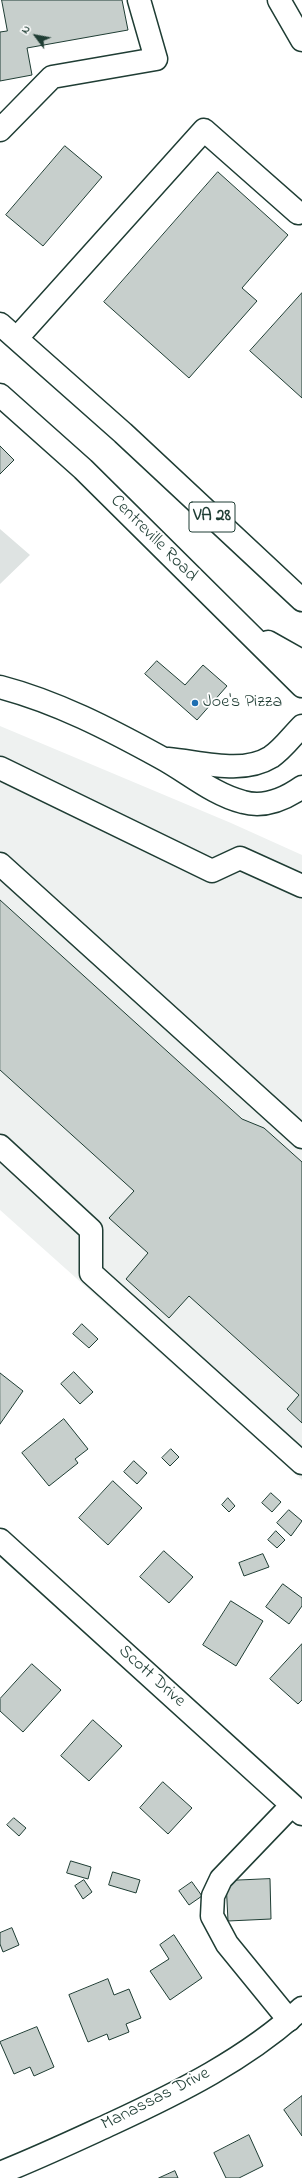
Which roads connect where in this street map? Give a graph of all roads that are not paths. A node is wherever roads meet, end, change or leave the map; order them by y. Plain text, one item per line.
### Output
1 (139, 0) edge
2 (279, 0) edge
3 (302, 40) edge
4 (0, 130) edge
5 (298, 213) dead end
6 (0, 324) edge
7 (17, 338) junction
8 (0, 395) edge
9 (302, 600) edge
10 (240, 625) junction
11 (302, 661) edge
12 (302, 686) edge
13 (0, 687) edge
14 (302, 726) edge
15 (162, 758) junction
16 (0, 768) edge
17 (302, 787) edge
18 (0, 864) edge
19 (302, 886) edge
20 (302, 1137) edge
21 (0, 1146) edge
22 (302, 1463) edge
23 (0, 1540) edge
24 (297, 1809) edge
25 (295, 2014) edge
26 (0, 2173) edge

1 - 4 main road
2 - 3 main road
5 - 7 main road
6 - 7 main road, VA 28
7 - 9 main road, VA 28
8 - 10 main road, Centreville Road
10 - 11 main road
10 - 12 main road, Centreville Road
13 - 15 main road
14 - 15 main road
15 - 17 main road
16 - 19 main road
18 - 20 main road
21 - 22 main road
23 - 24 main road, Scott Drive
24 - 25 main road
25 - 26 main road, Manassas Drive

